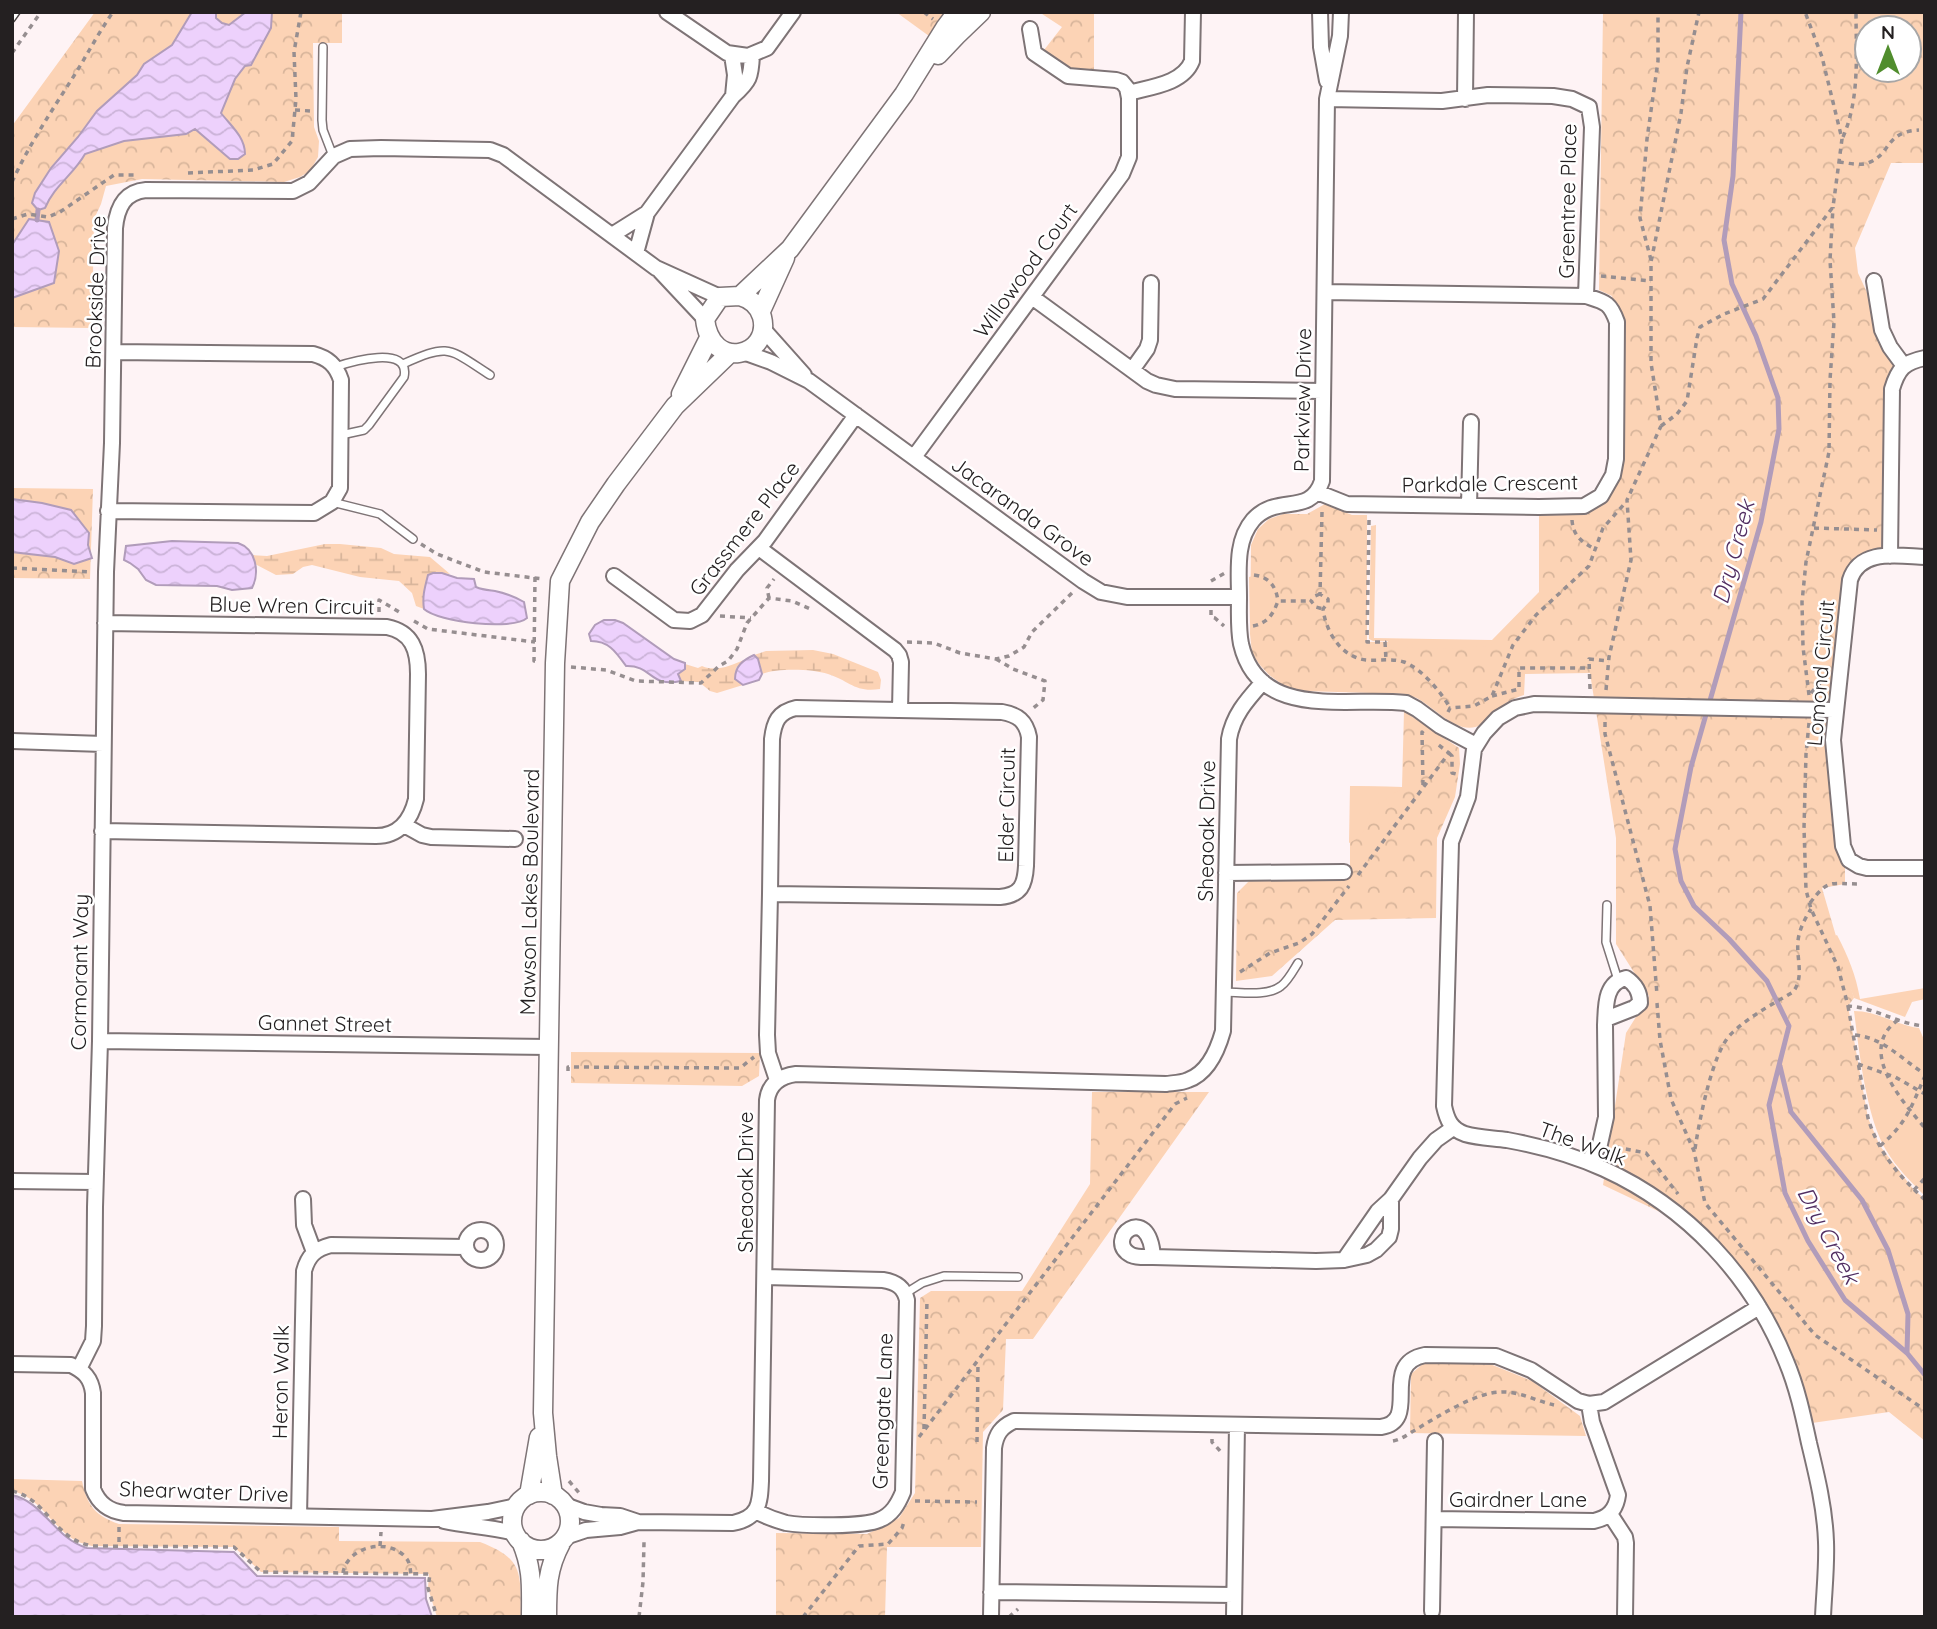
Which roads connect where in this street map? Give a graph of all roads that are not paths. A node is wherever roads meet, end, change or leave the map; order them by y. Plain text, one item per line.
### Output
1 (667, 12) edge
2 (793, 12) edge
3 (957, 12) edge
4 (981, 12) edge
5 (1193, 12) edge
6 (1320, 12) edge
7 (1341, 12) edge
8 (1466, 12) edge
9 (1030, 29) dead end
10 (323, 47) dead end
11 (732, 55) junction
12 (752, 55) junction
13 (1128, 93) junction
14 (904, 94) junction
15 (1328, 94) junction
16 (733, 96) junction
17 (1465, 99) junction
18 (334, 156) junction
19 (647, 213) junction
20 (612, 235) junction
21 (790, 249) junction
22 (636, 253) junction
23 (656, 268) junction
24 (1874, 281) dead end
25 (1151, 283) dead end
26 (1325, 292) junction
27 (740, 296) junction
28 (1032, 296) junction
29 (1586, 296) junction
30 (720, 297) junction
31 (705, 319) junction
32 (762, 320) junction
33 (709, 338) junction
34 (114, 352) junction
35 (737, 353) junction
36 (1925, 358) edge
37 (402, 364) junction
38 (1904, 366) junction
39 (335, 367) junction
40 (1132, 370) junction
41 (490, 375) dead end
42 (810, 381) junction
43 (1324, 391) junction
44 (675, 406) junction
45 (856, 415) junction
46 (1471, 422) dead end
47 (340, 435) junction
48 (914, 457) junction
49 (1317, 492) junction
50 (331, 502) junction
51 (1469, 506) junction
52 (108, 512) junction
53 (413, 539) road end
54 (759, 548) junction
55 (1890, 556) junction
56 (1925, 557) edge
57 (106, 572) joint
58 (614, 576) dead end
59 (1239, 597) junction
60 (105, 623) junction
61 (1263, 682) junction
62 (1835, 709) junction
63 (900, 710) junction
64 (12, 741) edge
65 (103, 744) junction
66 (1476, 745) junction
67 (404, 825) junction
68 (102, 831) junction
69 (515, 839) dead end
70 (1925, 868) edge
71 (1344, 872) dead end
72 (1227, 873) junction
73 (770, 894) junction
74 (1607, 905) dead end
75 (1298, 963) dead end
76 (1618, 980) junction
77 (1224, 992) junction
78 (1606, 1019) junction
79 (100, 1041) junction
80 (549, 1047) junction
81 (777, 1080) junction
82 (1453, 1128) junction
83 (1588, 1162) junction
84 (12, 1181) edge
85 (96, 1182) junction
86 (303, 1199) dead end
87 (1391, 1199) junction
88 (466, 1247) dead end
89 (314, 1252) junction
90 (1153, 1257) dead end
91 (1343, 1260) junction
92 (1018, 1277) dead end
93 (765, 1278) junction
94 (906, 1293) junction
95 (1759, 1307) junction
96 (12, 1364) edge
97 (79, 1369) junction
98 (1589, 1404) junction
99 (543, 1413) junction
100 (1237, 1425) junction
101 (1435, 1441) dead end
102 (559, 1500) junction
103 (523, 1501) junction
104 (755, 1511) junction
105 (1610, 1514) junction
106 (299, 1516) junction
107 (432, 1519) junction
108 (1434, 1520) junction
109 (638, 1522) junction
110 (518, 1537) junction
111 (563, 1540) junction
112 (991, 1592) junction
113 (1234, 1595) junction
114 (1432, 1611) dead end
115 (531, 1617) edge
116 (547, 1617) edge
117 (991, 1617) edge
118 (1234, 1617) edge
119 (1625, 1617) edge
120 (1823, 1617) edge

1 - 11 street
2 - 12 street
3 - 14 street
4 - 14 street
5 - 13 street
6 - 15 street, Parkview Drive
7 - 15 street, Parkview Drive
8 - 17 street
9 - 13 street
10 - 18 lane
11 - 12 street
11 - 16 street
12 - 16 street
13 - 28 street, Willowood Court
14 - 21 street
15 - 17 street, Greentree Place
15 - 26 street, Parkview Drive
16 - 19 street
17 - 29 street, Greentree Place
18 - 20 street
18 - 34 street, Brookside Drive
19 - 20 street
19 - 22 street
20 - 22 street
21 - 27 street
21 - 32 street
22 - 23 street
23 - 30 street
23 - 31 street
24 - 38 street
25 - 40 street
26 - 29 street
26 - 43 street, Parkview Drive
27 - 30 street
27 - 32 street
28 - 40 street
28 - 48 street, Willowood Court
29 - 51 street, Parkdale Crescent
30 - 31 street
31 - 33 street
32 - 35 street
32 - 42 street, Jacaranda Grove
33 - 35 street
33 - 44 street, Mawson Lakes Boulevard
34 - 39 street
34 - 52 street, Brookside Drive
35 - 42 street, Jacaranda Grove
35 - 44 street, Mawson Lakes Boulevard
36 - 38 street
37 - 39 lane
37 - 41 lane
37 - 47 lane
38 - 55 street
39 - 47 street
40 - 43 street
42 - 45 street, Jacaranda Grove
43 - 49 street, Parkview Drive
44 - 80 street, Mawson Lakes Boulevard
45 - 48 street, Jacaranda Grove
45 - 54 street, Grassmere Place
46 - 51 street
47 - 50 street
48 - 59 street, Jacaranda Grove
49 - 51 street, Parkdale Crescent
49 - 59 street, Parkview Drive
50 - 52 street
50 - 53 lane
52 - 57 street, Brookside Drive
54 - 58 street, Grassmere Place
54 - 63 street
55 - 56 street, Lomond Circuit
55 - 62 street, Lomond Circuit
57 - 60 street, Cormorant Way
59 - 61 street, Parkview Drive
60 - 65 street, Cormorant Way
60 - 67 street, Blue Wren Circuit
61 - 66 street
61 - 72 street, Sheaoak Drive
62 - 66 street
62 - 70 street, Lomond Circuit
63 - 73 street, Elder Circuit
63 - 73 street, Elder Circuit
64 - 65 street
65 - 68 street, Cormorant Way
66 - 82 street
67 - 68 street
67 - 69 street
68 - 79 street, Cormorant Way
71 - 72 street
72 - 77 street, Sheaoak Drive
73 - 81 street, Elder Circuit
74 - 76 lane
75 - 77 lane
76 - 78 street
76 - 78 street
77 - 81 street, Sheaoak Drive
78 - 83 street
79 - 80 street, Gannet Street
79 - 85 street, Cormorant Way
80 - 99 street, Mawson Lakes Boulevard
81 - 93 street, Sheaoak Drive
82 - 83 street, The Walk
82 - 87 street
83 - 95 street, The Walk
84 - 85 street
85 - 97 street, Cormorant Way
86 - 89 street
87 - 91 street
87 - 91 street
88 - 89 street
89 - 106 street, Heron Walk
90 - 91 street
92 - 94 lane
93 - 94 street
93 - 104 street, Sheaoak Drive
94 - 104 street, Greengate Lane
95 - 98 street
95 - 120 street, The Walk
96 - 97 street
97 - 106 street, Shearwater Drive
98 - 100 street
98 - 105 street, Gairdner Lane
99 - 102 street, Mawson Lakes Boulevard
99 - 103 street, Mawson Lakes Boulevard
100 - 112 street
100 - 113 street
101 - 108 street, Gairdner Lane
102 - 103 street
102 - 109 street
102 - 111 street
103 - 107 street, Shearwater Drive
103 - 110 street
104 - 109 street
105 - 108 street, Gairdner Lane
105 - 119 street
106 - 107 street, Shearwater Drive
107 - 110 street, Shearwater Drive
108 - 114 street, Gairdner Lane
109 - 111 street
110 - 111 street
110 - 115 street
111 - 116 street
112 - 113 street
112 - 117 street
113 - 118 street

